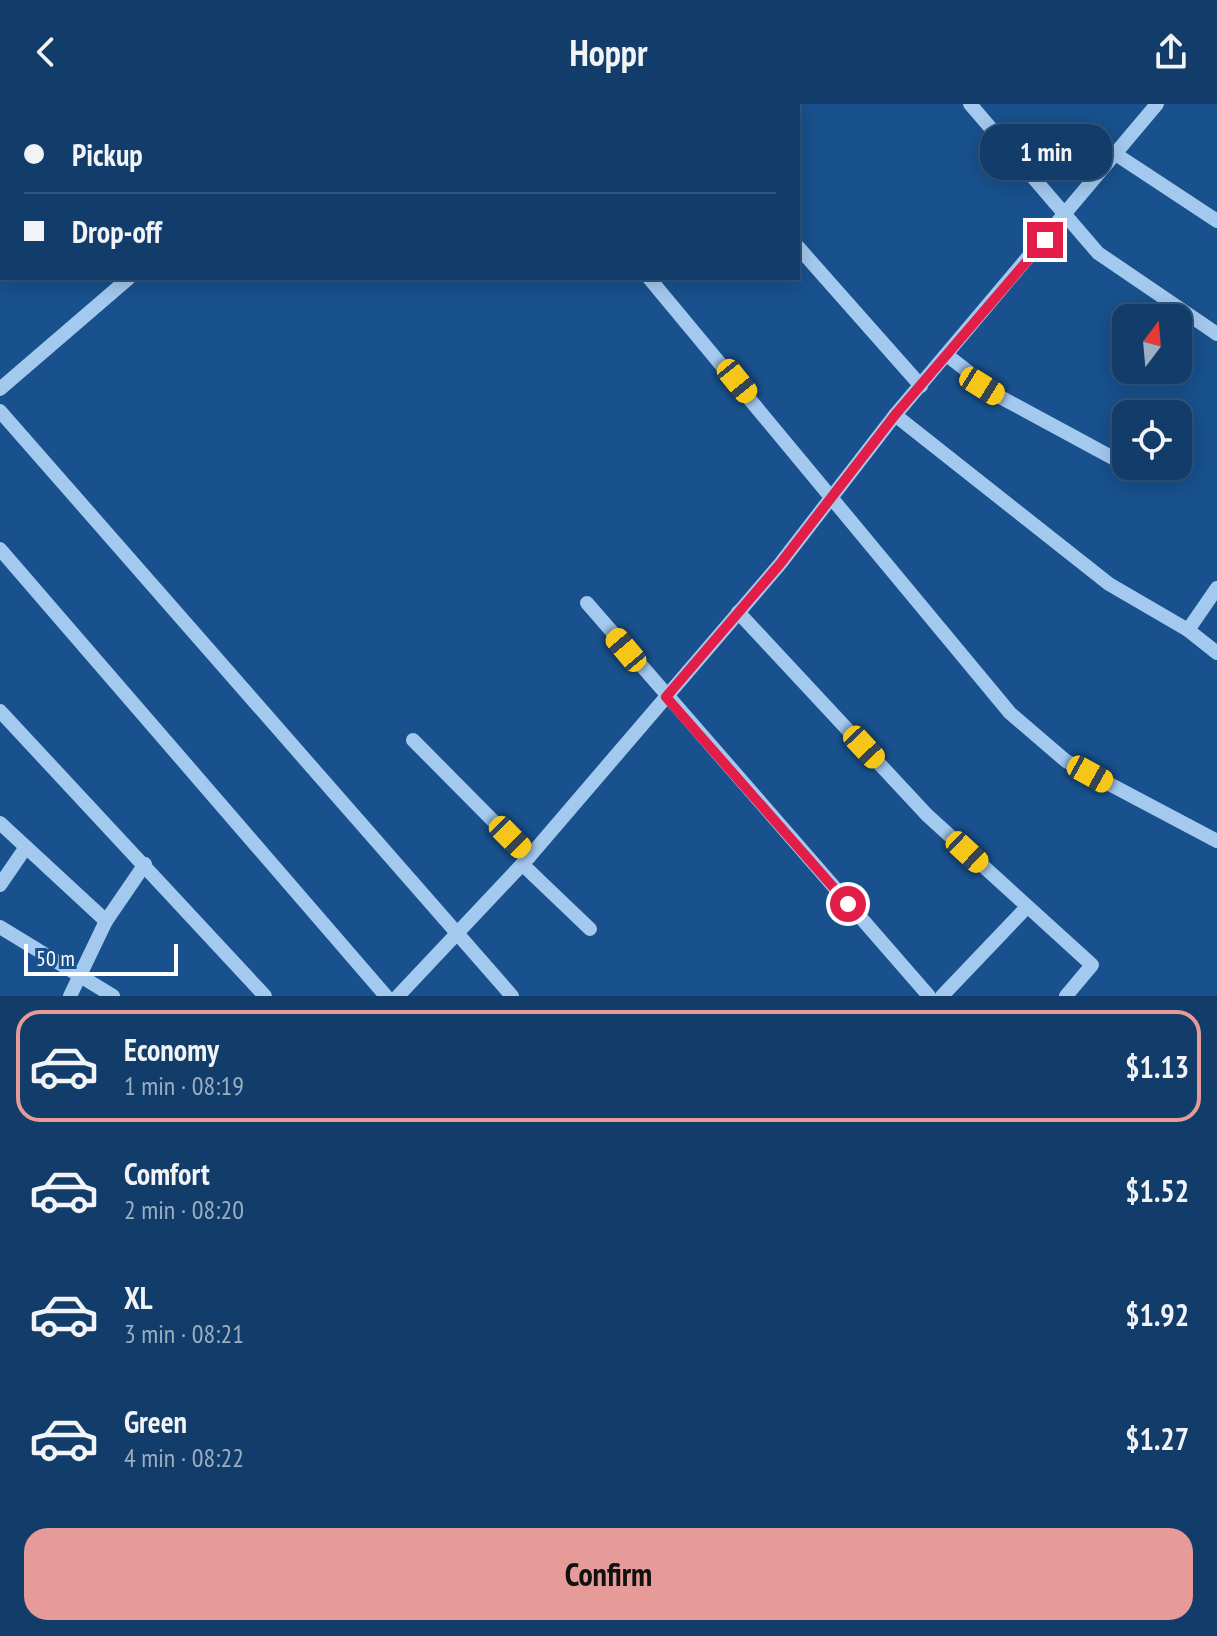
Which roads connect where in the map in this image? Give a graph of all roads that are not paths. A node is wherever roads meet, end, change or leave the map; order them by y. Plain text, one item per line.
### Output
1 (970, 104) edge
2 (1157, 104) edge
3 (1114, 153) junction
4 (1065, 216) junction
5 (1217, 221) edge
6 (800, 249) edge
7 (127, 280) edge
8 (651, 280) edge
9 (1217, 334) edge
10 (948, 356) junction
11 (921, 386) junction
12 (0, 389) edge
13 (0, 411) edge
14 (895, 415) junction
15 (1112, 457) edge
16 (831, 497) junction
17 (0, 549) edge
18 (1217, 588) edge
19 (587, 603) dead end
20 (738, 612) junction
21 (1188, 630) junction
22 (1217, 653) edge
23 (666, 697) junction
24 (0, 711) edge
25 (413, 740) dead end
26 (0, 823) edge
27 (1217, 841) edge
28 (26, 847) junction
29 (525, 860) junction
30 (145, 864) junction
31 (0, 885) edge
32 (1026, 908) junction
33 (106, 921) junction
34 (0, 927) edge
35 (590, 929) dead end
36 (458, 933) junction
37 (79, 978) junction
38 (70, 996) edge
39 (113, 996) edge
40 (265, 996) edge
41 (386, 996) edge
42 (398, 996) edge
43 (512, 996) edge
44 (929, 996) edge
45 (942, 996) edge
46 (1066, 996) edge

1 - 4 street
2 - 3 street
3 - 4 street
3 - 5 street
4 - 9 street
4 - 10 street
6 - 11 street
7 - 12 street
8 - 16 street
10 - 11 street
10 - 15 street
11 - 14 street
13 - 36 street
14 - 16 street
14 - 21 street
16 - 20 street
16 - 27 street
17 - 41 street
18 - 21 street
19 - 23 street
20 - 23 street
20 - 32 street
21 - 22 street
23 - 29 street
23 - 44 street
24 - 30 street
25 - 29 street
26 - 28 street
28 - 31 street
28 - 33 street
29 - 35 street
29 - 36 street
30 - 33 street
30 - 40 street
32 - 45 street
32 - 46 street
33 - 37 street
34 - 37 street
36 - 42 street
36 - 43 street
37 - 38 street
37 - 39 street

